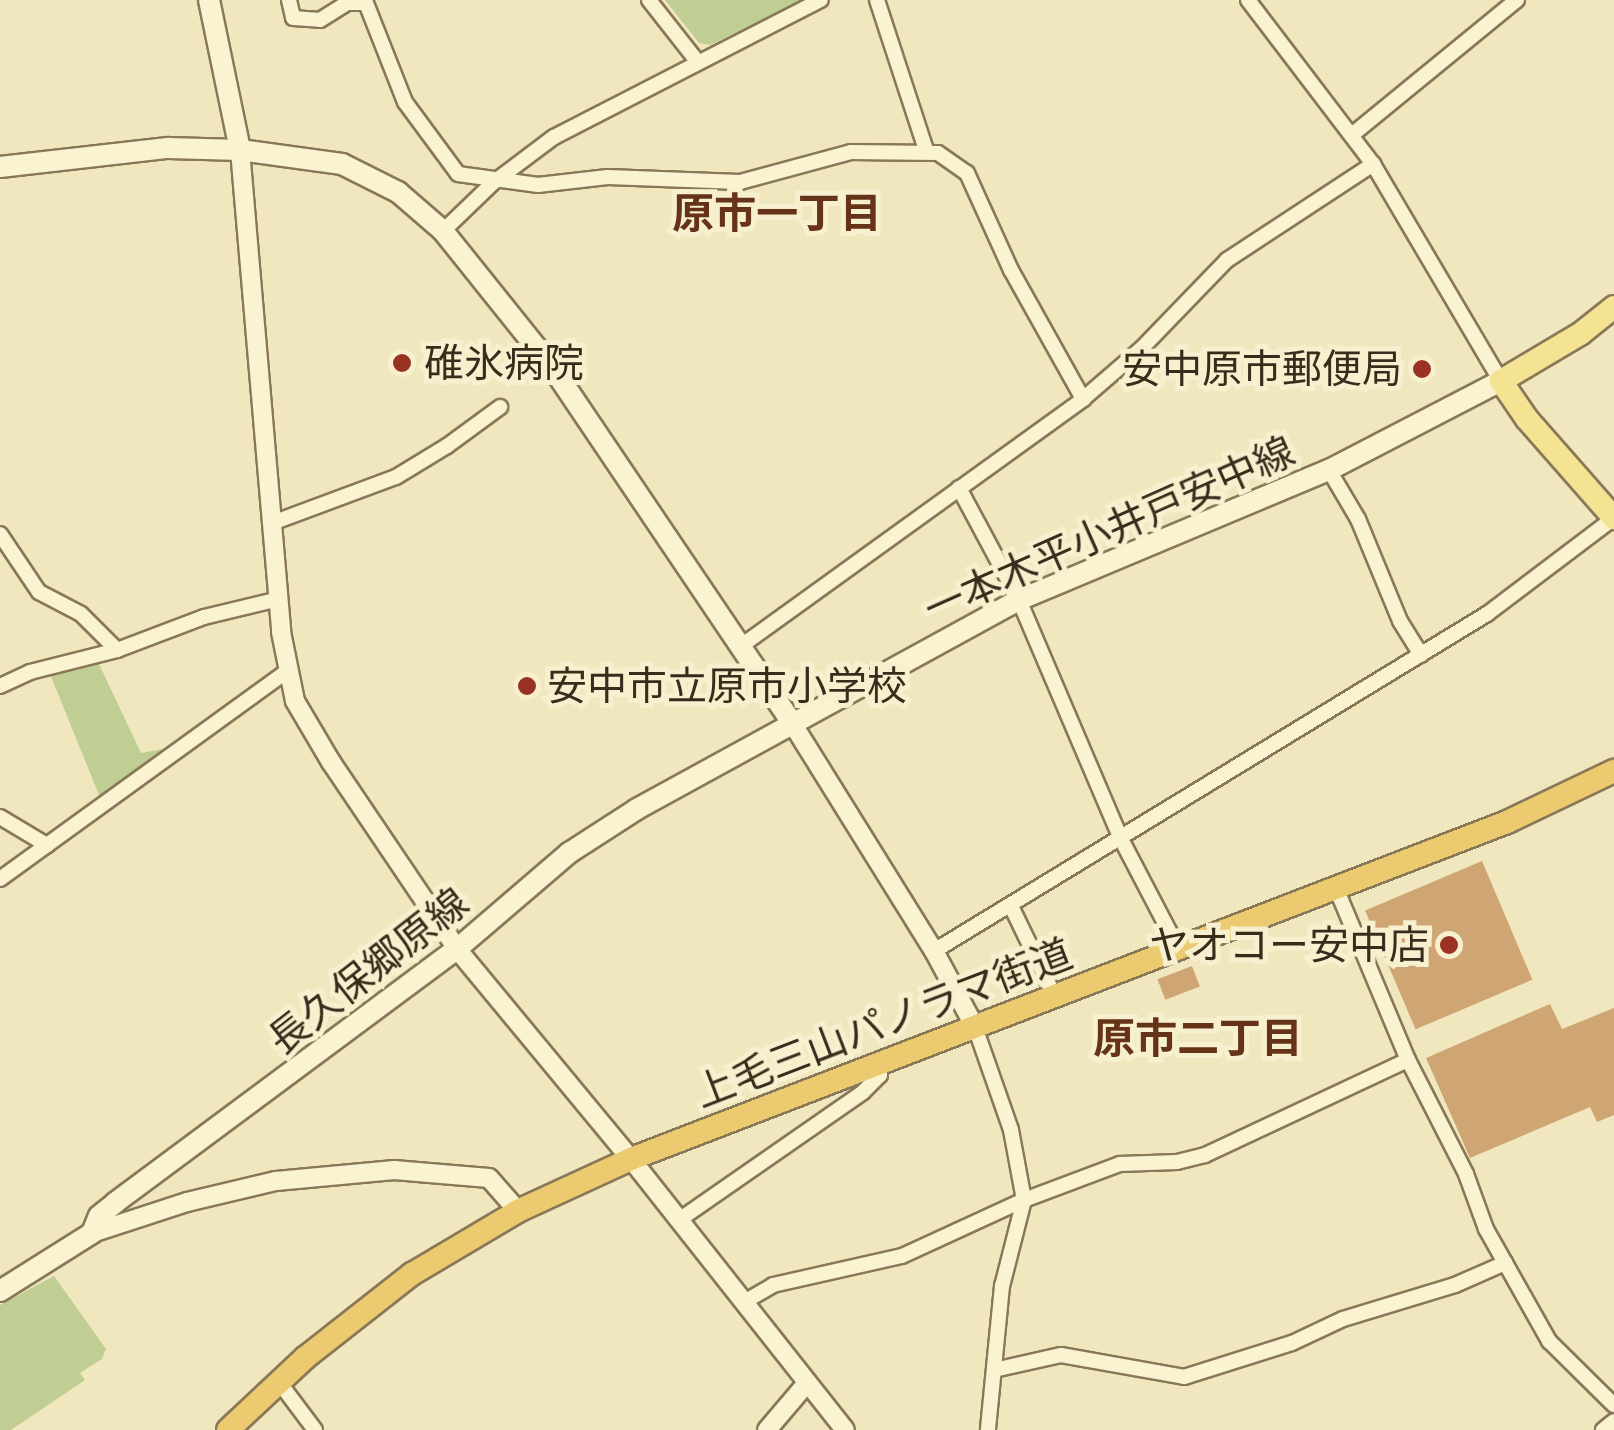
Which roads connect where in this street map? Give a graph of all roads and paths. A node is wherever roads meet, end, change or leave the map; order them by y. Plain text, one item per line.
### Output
1 (210, 0) edge
2 (289, 0) edge
3 (650, 0) edge
4 (822, 0) edge
5 (878, 0) edge
6 (1248, 0) edge
7 (1517, 0) edge
8 (698, 61) junction
9 (1353, 134) junction
10 (240, 150) junction
11 (926, 150) junction
12 (1373, 164) junction
13 (0, 167) edge
14 (494, 182) junction
15 (444, 230) junction
16 (1614, 308) edge
17 (1502, 381) junction
18 (1083, 398) junction
19 (500, 407) dead end
20 (1328, 470) junction
21 (959, 488) junction
22 (1614, 518) edge
23 (272, 523) junction
24 (0, 534) edge
25 (278, 599) junction
26 (1019, 600) junction
27 (741, 646) junction
28 (117, 650) junction
29 (1422, 655) junction
30 (287, 672) junction
31 (0, 686) edge
32 (792, 723) junction
33 (1614, 770) edge
34 (0, 816) edge
35 (1121, 839) junction
36 (48, 845) junction
37 (0, 879) edge
38 (1336, 888) junction
39 (1010, 906) junction
40 (457, 949) junction
41 (1179, 950) junction
42 (934, 951) junction
43 (1055, 997) junction
44 (975, 1027) junction
45 (1408, 1060) junction
46 (875, 1065) junction
47 (631, 1159) junction
48 (1024, 1200) junction
49 (518, 1211) junction
50 (679, 1220) junction
51 (92, 1232) junction
52 (1504, 1263) junction
53 (0, 1291) edge
54 (744, 1302) junction
55 (994, 1370) junction
56 (279, 1382) junction
57 (807, 1383) junction
58 (1614, 1405) edge
59 (1614, 1421) edge
60 (228, 1430) edge
61 (315, 1430) edge
62 (767, 1430) edge
63 (845, 1430) edge
64 (988, 1430) edge
65 (1603, 1430) edge

1 - 10 main road
2 - 14 street
3 - 8 street
4 - 8 street
5 - 11 street
6 - 9 street
7 - 9 street
8 - 14 street
9 - 12 street
10 - 13 main road
10 - 15 main road
10 - 23 street
11 - 14 street
11 - 18 street
12 - 17 street
12 - 18 street
14 - 15 street
15 - 27 main road
16 - 17 main road
17 - 20 main road, 一本木平小井戸安中線
17 - 22 main road
18 - 21 street
19 - 23 street
20 - 26 main road, 一本木平小井戸安中線
20 - 29 street
21 - 26 street
21 - 27 street
22 - 29 street
23 - 25 street
24 - 28 street
25 - 28 street
25 - 30 street
26 - 32 main road, 一本木平小井戸安中線
26 - 35 street
27 - 32 main road
28 - 31 street
29 - 35 street
30 - 36 street
30 - 40 street
32 - 40 main road, 長久保郷原線
32 - 42 street
33 - 38 highway, 上毛三山パノラマ街道
34 - 36 street
35 - 39 street
35 - 41 street
36 - 37 street
38 - 41 highway, 上毛三山パノラマ街道
38 - 45 street
39 - 42 street
39 - 43 street
40 - 47 street
40 - 51 main road, 長久保郷原線
41 - 43 highway, 上毛三山パノラマ街道
42 - 44 street
43 - 44 highway, 上毛三山パノラマ街道
44 - 46 highway, 上毛三山パノラマ街道
44 - 48 street
45 - 48 street
45 - 52 street
46 - 47 highway, 上毛三山パノラマ街道
46 - 50 street
47 - 49 highway, 上毛三山パノラマ街道
47 - 50 street
48 - 54 street
48 - 55 street
49 - 51 street
49 - 56 highway, 上毛三山パノラマ街道
50 - 54 street
51 - 53 main road, 長久保郷原線
52 - 55 street
52 - 58 street
54 - 57 street
55 - 64 street
56 - 60 highway, 上毛三山パノラマ街道
56 - 61 street
57 - 62 street
57 - 63 street
59 - 65 street

